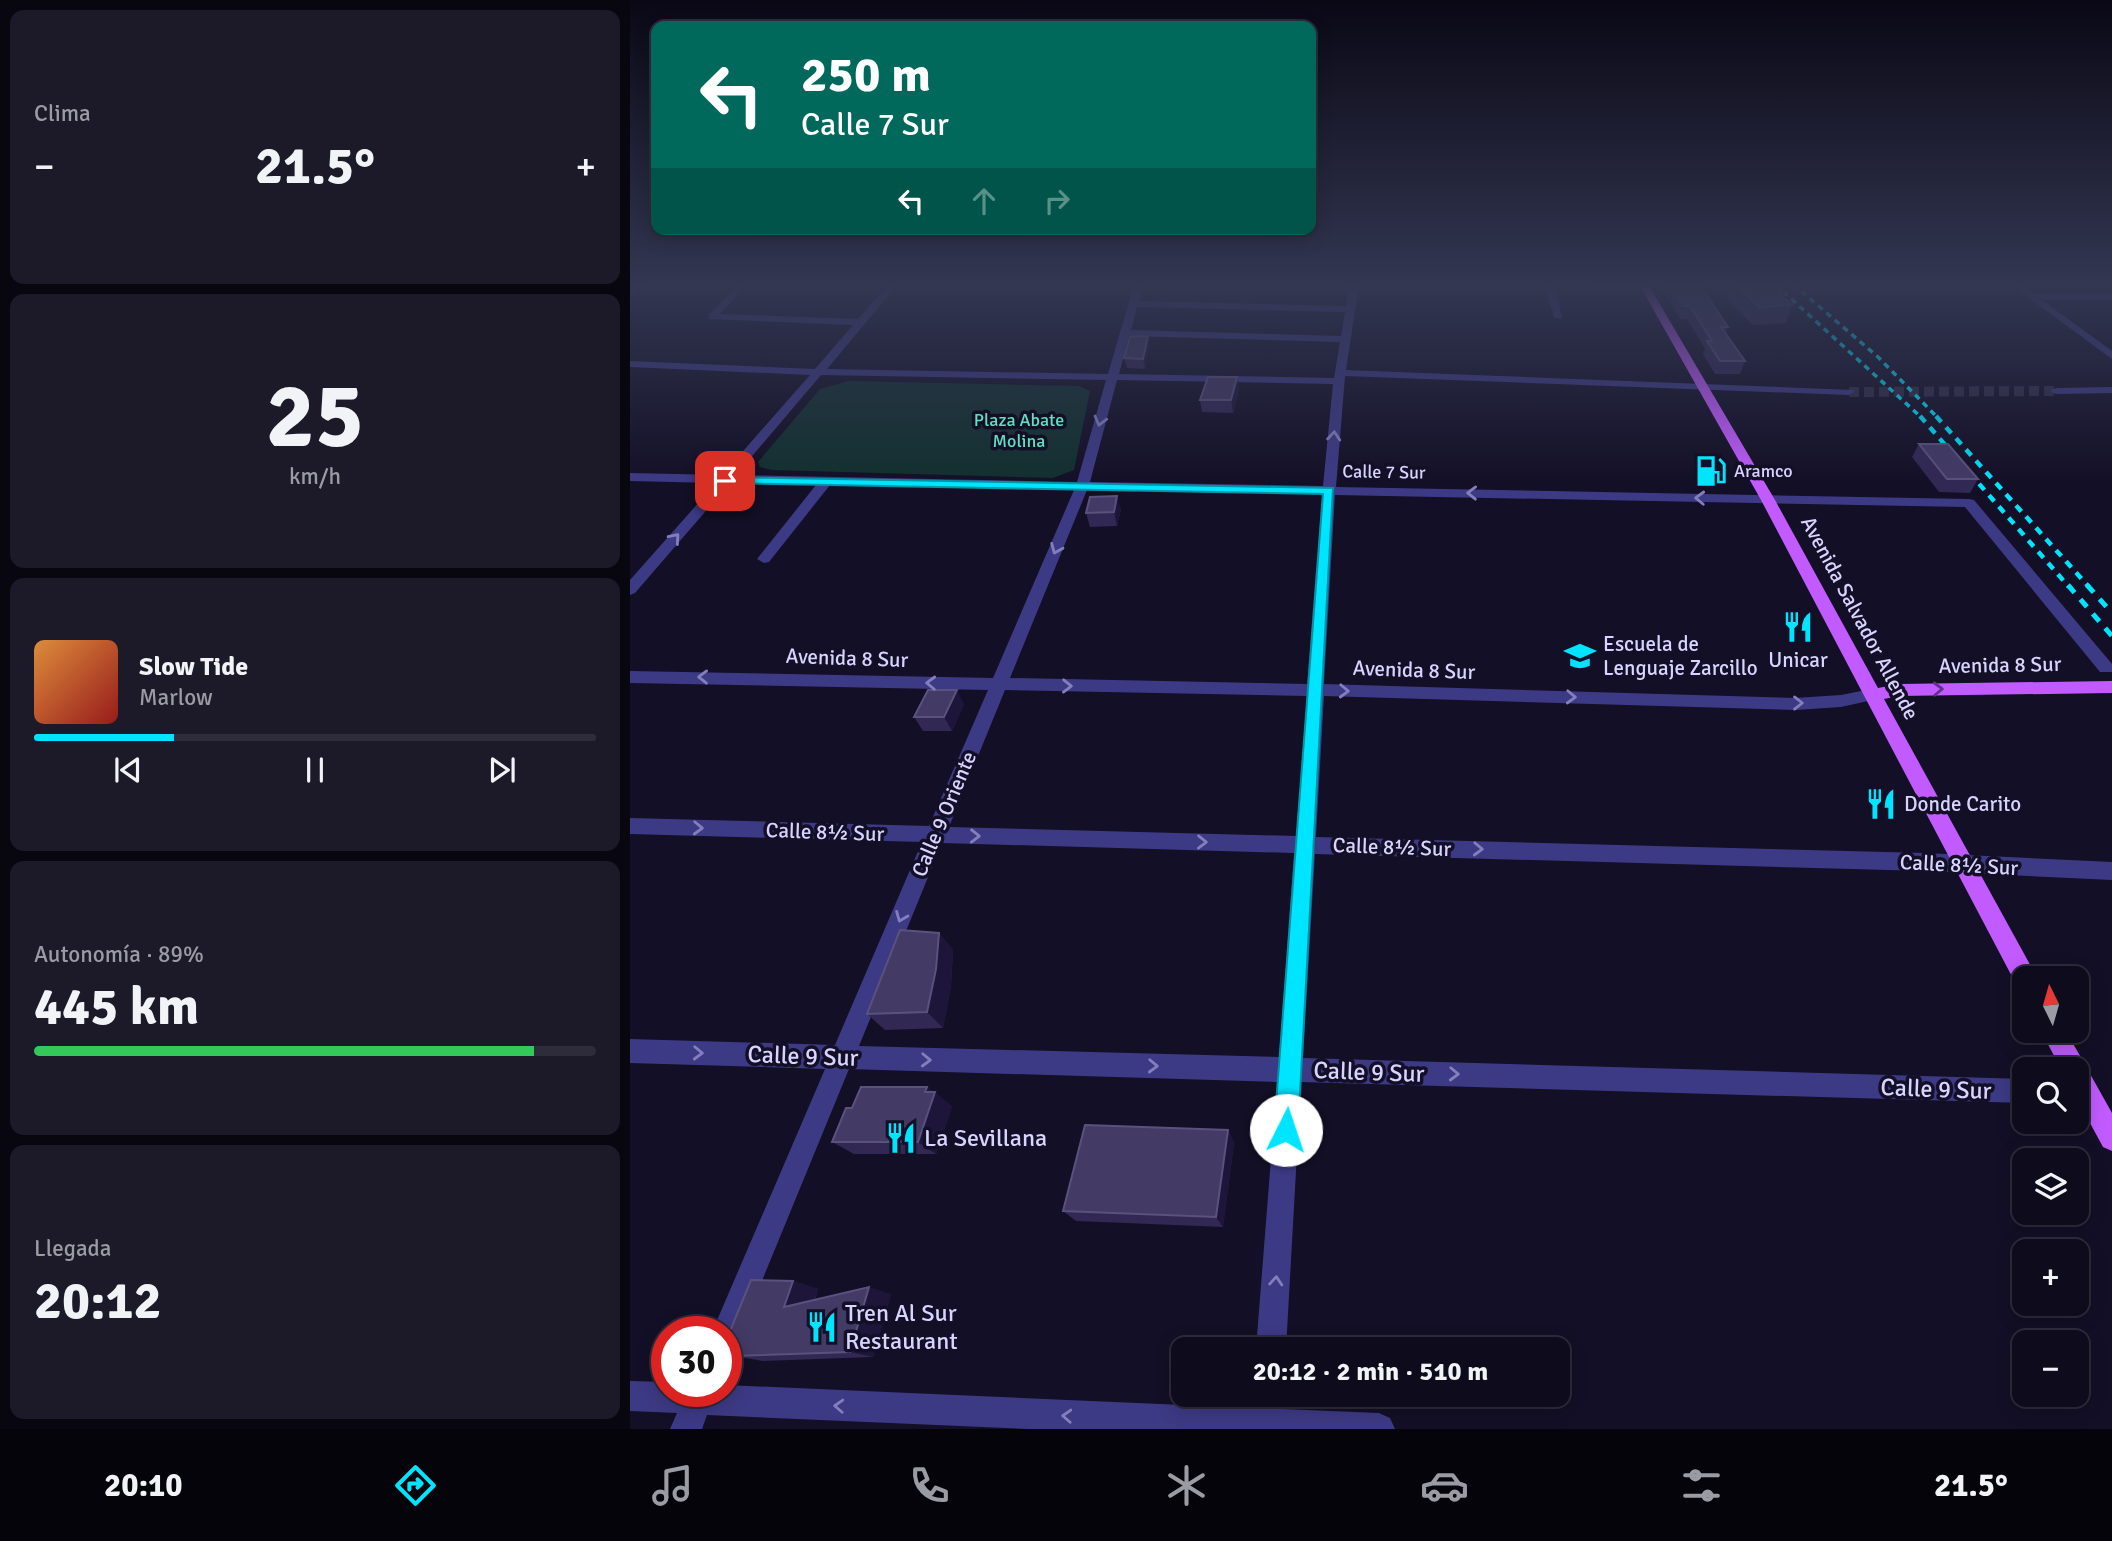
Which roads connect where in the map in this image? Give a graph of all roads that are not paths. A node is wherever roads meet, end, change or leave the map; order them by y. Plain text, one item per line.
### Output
1 (836, 351) edge
2 (1119, 351) edge
3 (1344, 351) edge
4 (1682, 351) edge
5 (630, 364) edge
6 (817, 372) junction
7 (1340, 377) junction
8 (1112, 378) junction
9 (1703, 388) junction
10 (2112, 390) edge
11 (2056, 391) tunnel mouth
12 (1849, 393) tunnel mouth
13 (630, 477) edge
14 (725, 481) junction
15 (825, 482) junction
16 (1082, 486) junction
17 (1329, 490) junction
18 (1768, 500) junction
19 (764, 559) dead end
20 (637, 573) edge
21 (630, 590) edge
22 (2106, 668) dead end
23 (630, 677) edge
24 (999, 685) junction
25 (2112, 687) edge
26 (1316, 690) junction
27 (1871, 695) junction
28 (630, 826) edge
29 (935, 835) junction
30 (1305, 844) junction
31 (1963, 865) junction
32 (2112, 871) edge
33 (2018, 966) edge
34 (630, 1051) edge
35 (843, 1057) junction
36 (1290, 1070) junction
37 (2012, 1091) edge
38 (2091, 1098) edge
39 (2112, 1138) edge
40 (734, 1316) edge
41 (1272, 1337) edge
42 (630, 1396) edge
43 (651, 1396) edge
44 (742, 1397) edge
45 (696, 1407) edge
46 (1267, 1416) edge
47 (686, 1429) edge
48 (1380, 1429) edge

1 - 6 street
2 - 8 street, Calle 9 Oriente
3 - 7 street
4 - 9 main road, Avenida Salvador Allende
5 - 6 street
6 - 8 street
6 - 14 street
7 - 8 street
7 - 9 street
17 -> 7 street
8 -> 16 street, Calle 9 Oriente
9 - 12 street
9 - 18 main road, Avenida Salvador Allende
10 - 11 street
13 - 14 street, Calle 7 Sur
14 - 15 street, Calle 7 Sur
20 -> 14 street
15 - 16 street, Calle 7 Sur
15 - 19 street
16 - 17 street, Calle 7 Sur
16 -> 24 street, Calle 9 Oriente
18 -> 17 street, Calle 7 Sur
17 - 26 street
18 - 22 street, Calle 7 Sur
18 - 27 main road, Avenida Salvador Allende
20 - 21 street
24 -> 23 street, Avenida 8 Sur
24 -> 26 street, Avenida 8 Sur
24 - 29 street, Calle 9 Oriente
27 -> 25 main road, Avenida 8 Sur
26 -> 27 street, Avenida 8 Sur
26 - 30 street
27 - 31 main road, Avenida Salvador Allende
28 -> 29 street, Calle 8½ Sur
29 -> 30 street, Calle 8½ Sur
29 -> 35 street, Calle 9 Oriente
30 -> 31 street, Calle 8½ Sur
30 - 36 street
31 - 32 street, Calle 8½ Sur
31 - 33 main road, Avenida Salvador Allende
34 -> 35 street, Calle 9 Sur
35 -> 36 street, Calle 9 Sur
35 - 40 street, Calle 9 Oriente
36 -> 37 street, Calle 9 Sur
41 -> 36 street
38 - 39 main road
42 - 43 street
46 -> 44 street
45 - 47 street
46 - 48 street

